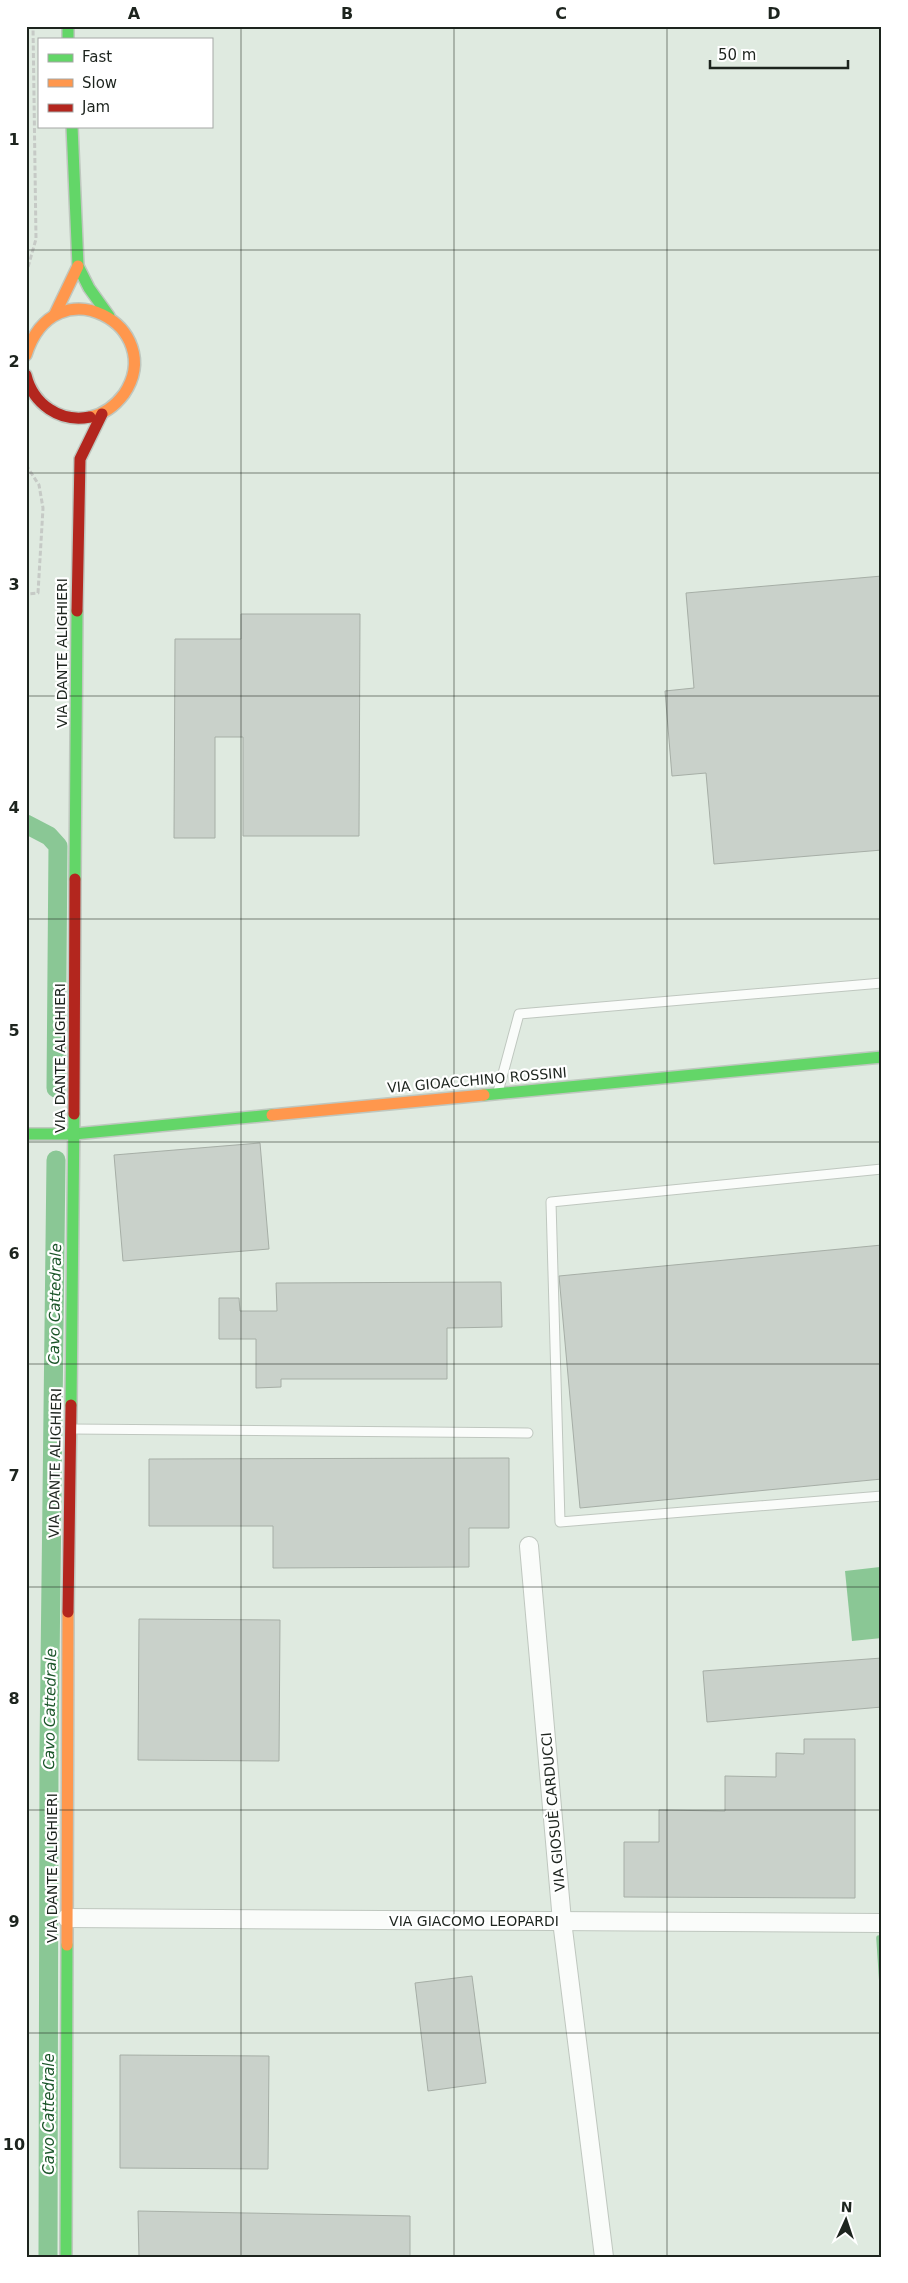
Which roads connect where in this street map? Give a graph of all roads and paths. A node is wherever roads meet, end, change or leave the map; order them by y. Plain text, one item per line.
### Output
1 (33, 26) edge
2 (72, 128) edge
3 (78, 266) junction
4 (26, 274) edge
5 (55, 314) junction
6 (109, 316) junction
7 (26, 355) edge
8 (26, 375) edge
9 (102, 414) junction
10 (62, 416) junction
11 (80, 459) junction
12 (26, 464) edge
13 (26, 594) edge
14 (882, 983) edge
15 (882, 1057) edge
16 (497, 1094) junction
17 (26, 1134) edge
18 (74, 1134) junction
19 (882, 1169) edge
20 (71, 1429) junction
21 (528, 1433) dead end
22 (882, 1496) edge
23 (529, 1546) dead end
24 (67, 1918) junction
25 (562, 1921) junction
26 (882, 1923) edge
27 (66, 2257) edge
28 (604, 2257) edge

1 - 4 path
2 - 3 main road
3 - 5 main road
3 - 6 main road
5 - 6 main road
5 - 7 main road
6 - 9 main road
8 - 10 main road
9 - 10 main road
9 - 11 main road, VIA DANTE ALIGHIERI
10 - 11 main road, VIA DANTE ALIGHIERI
11 - 18 main road, VIA DANTE ALIGHIERI
12 - 13 path
14 - 16 lane
15 - 16 main road, VIA GIOACCHINO ROSSINI
16 - 18 main road, VIA GIOACCHINO ROSSINI
17 - 18 main road, VIA GIOACCHINO ROSSINI
18 - 20 main road, VIA DANTE ALIGHIERI
19 - 22 lane
20 - 21 lane
20 - 24 main road, VIA DANTE ALIGHIERI
23 - 25 street, VIA GIOSUÈ CARDUCCI
24 - 25 street, VIA GIACOMO LEOPARDI
24 - 27 main road, VIA DANTE ALIGHIERI
25 - 26 street, VIA GIACOMO LEOPARDI
25 - 28 street, VIA GIOSUÈ CARDUCCI

